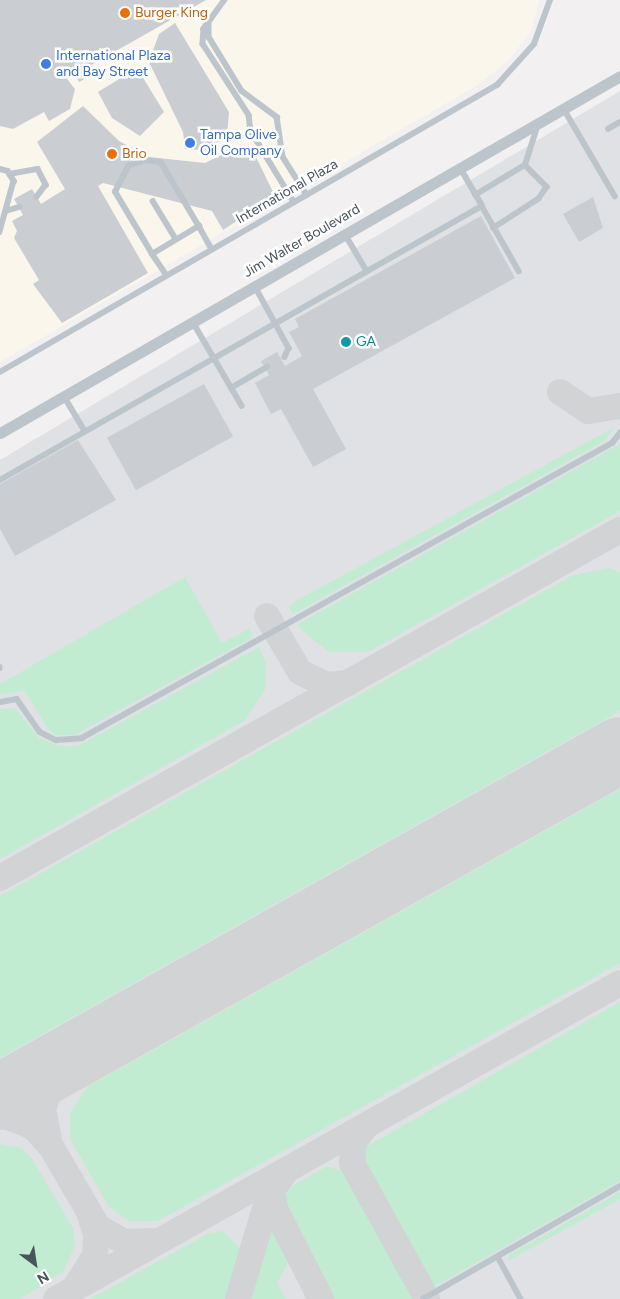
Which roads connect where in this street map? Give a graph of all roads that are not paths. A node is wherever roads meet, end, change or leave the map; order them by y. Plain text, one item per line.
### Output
1 (225, 0) edge
2 (550, 0) edge
3 (209, 22) junction
4 (620, 76) edge
5 (564, 109) junction
6 (620, 122) edge
7 (538, 124) junction
8 (608, 129) dead end
9 (525, 165) junction
10 (460, 168) junction
11 (0, 169) edge
12 (9, 174) junction
13 (306, 195) junction
14 (475, 195) junction
15 (615, 196) dead end
16 (37, 197) dead end
17 (153, 201) dead end
18 (294, 202) junction
19 (482, 206) junction
20 (19, 207) dead end
21 (6, 211) junction
22 (199, 226) junction
23 (494, 228) junction
24 (0, 232) edge
25 (345, 234) junction
26 (176, 239) junction
27 (212, 249) junction
28 (152, 254) junction
29 (367, 271) junction
30 (519, 271) dead end
31 (166, 276) junction
32 (255, 286) junction
33 (193, 322) junction
34 (275, 323) junction
35 (285, 357) dead end
36 (215, 359) junction
37 (267, 367) dead end
38 (0, 372) edge
39 (231, 388) junction
40 (64, 396) junction
41 (242, 406) dead end
42 (85, 431) junction
43 (620, 433) edge
44 (0, 434) edge
45 (0, 480) edge
46 (0, 702) edge
47 (620, 1186) edge
48 (498, 1257) junction
49 (423, 1299) edge
50 (521, 1299) edge

1 - 3 lane
2 - 13 lane, International Plaza
3 - 13 lane
3 - 18 lane
4 - 5 street, Jim Walter Boulevard
5 - 7 street, Jim Walter Boulevard
5 - 15 lane
6 - 8 lane
7 - 9 lane
7 - 10 street, Jim Walter Boulevard
9 - 14 lane
9 - 23 lane
10 - 14 lane
10 - 25 street, Jim Walter Boulevard
11 - 12 lane
12 - 16 lane
12 - 21 lane
13 - 18 lane, International Plaza
14 - 19 lane
17 - 26 lane
18 - 27 lane, International Plaza
19 - 23 lane
19 - 29 lane
20 - 21 lane
21 - 24 lane
22 - 26 lane
22 - 27 lane
22 - 28 lane
23 - 30 lane
25 - 29 lane
25 - 32 street, Jim Walter Boulevard
26 - 28 lane
27 - 31 lane, International Plaza
28 - 31 lane
29 - 34 lane
31 - 38 lane, International Plaza
32 - 33 street, Jim Walter Boulevard
32 - 34 lane
33 - 36 lane
33 - 40 street, Jim Walter Boulevard
34 - 35 lane
34 - 36 lane
36 - 39 lane
36 - 42 lane
37 - 39 lane
39 - 41 lane
40 - 42 lane
40 - 44 street, Jim Walter Boulevard
42 - 45 lane
43 - 46 lane
47 - 48 lane
48 - 49 lane
48 - 50 lane

